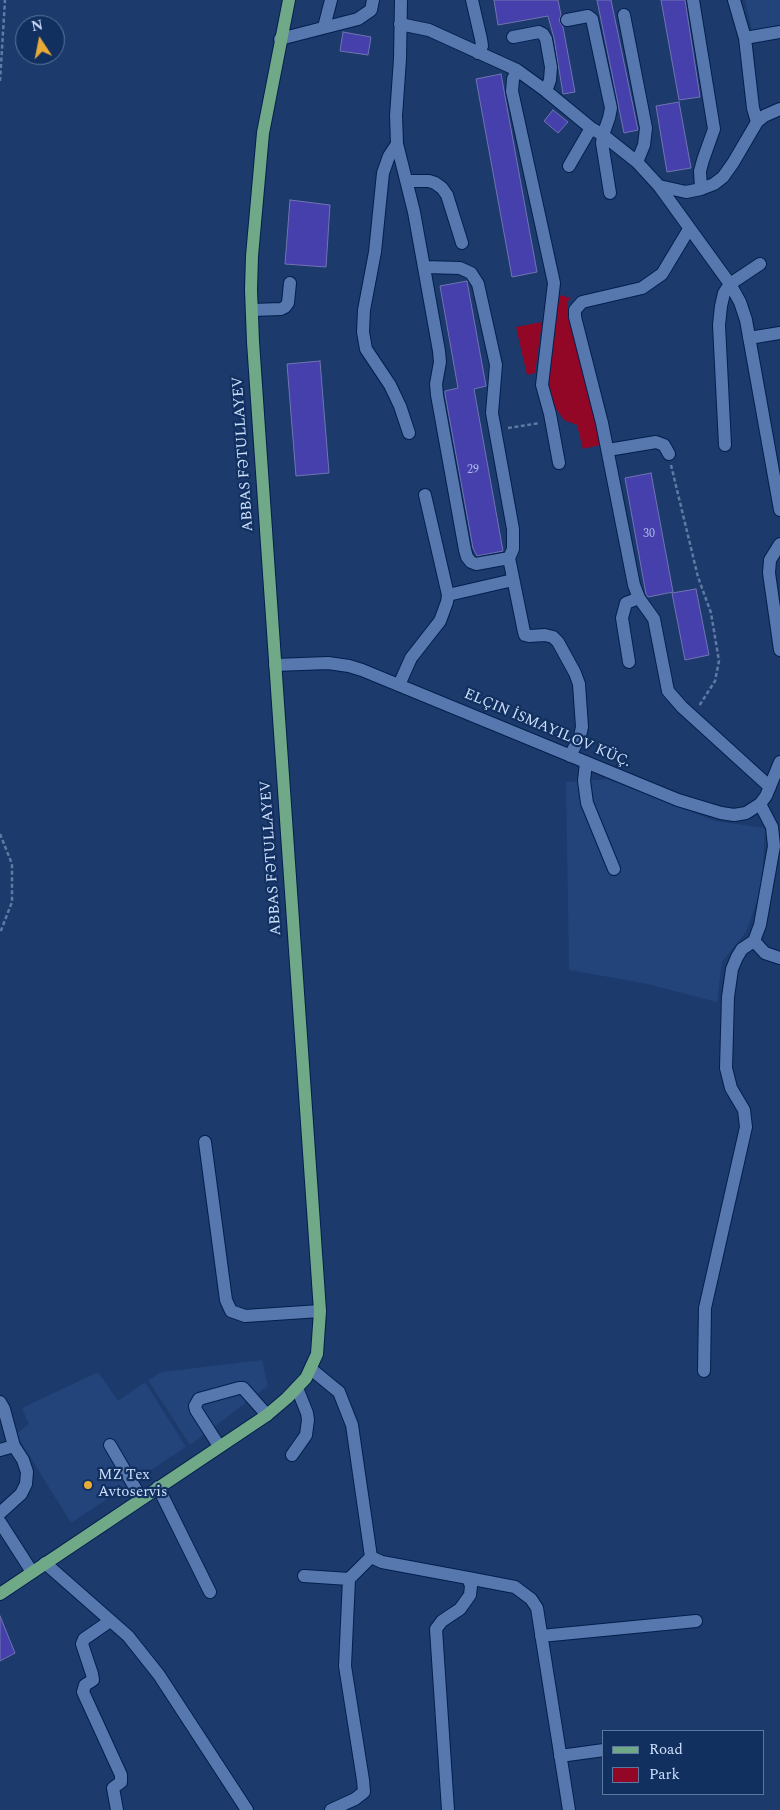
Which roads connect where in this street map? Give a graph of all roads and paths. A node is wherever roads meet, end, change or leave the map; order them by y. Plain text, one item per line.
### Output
1 (5, 0) edge
2 (289, 0) edge
3 (331, 0) edge
4 (374, 0) edge
5 (401, 0) edge
6 (472, 0) edge
7 (693, 0) edge
8 (734, 0) edge
9 (624, 15) dead end
10 (567, 20) dead end
11 (400, 24) junction
12 (324, 27) junction
13 (780, 32) edge
14 (513, 36) dead end
15 (745, 38) junction
16 (280, 40) junction
17 (478, 53) junction
18 (517, 70) junction
19 (0, 82) edge
20 (546, 91) junction
21 (780, 109) edge
22 (757, 122) junction
23 (591, 128) junction
24 (603, 135) junction
25 (397, 144) junction
26 (637, 162) junction
27 (569, 166) dead end
28 (407, 181) junction
29 (658, 186) junction
30 (701, 189) junction
31 (610, 193) dead end
32 (689, 229) junction
33 (462, 243) dead end
34 (760, 264) dead end
35 (424, 267) junction
36 (290, 283) dead end
37 (730, 284) junction
38 (252, 310) junction
39 (780, 333) edge
40 (749, 338) junction
41 (551, 421) junction
42 (494, 430) junction
43 (409, 433) dead end
44 (725, 445) dead end
45 (608, 450) junction
46 (669, 454) joint
47 (559, 463) dead end
48 (425, 495) dead end
49 (780, 510) edge
50 (780, 544) edge
51 (509, 558) junction
52 (514, 580) junction
53 (448, 595) junction
54 (638, 598) junction
55 (780, 650) edge
56 (629, 662) dead end
57 (275, 665) junction
58 (399, 685) junction
59 (692, 716) junction
60 (570, 756) junction
61 (586, 762) junction
62 (780, 762) edge
63 (770, 787) junction
64 (760, 804) junction
65 (0, 834) edge
66 (614, 869) dead end
67 (0, 933) edge
68 (754, 942) junction
69 (780, 958) edge
70 (205, 1142) dead end
71 (320, 1311) junction
72 (311, 1369) junction
73 (704, 1371) dead end
74 (297, 1388) junction
75 (0, 1402) edge
76 (266, 1415) junction
77 (110, 1445) dead end
78 (14, 1446) junction
79 (219, 1446) junction
80 (0, 1450) edge
81 (292, 1455) dead end
82 (158, 1487) junction
83 (141, 1498) junction
84 (0, 1513) edge
85 (0, 1522) edge
86 (371, 1556) junction
87 (45, 1563) junction
88 (32, 1572) junction
89 (304, 1576) dead end
90 (468, 1578) junction
91 (349, 1579) junction
92 (210, 1592) dead end
93 (0, 1594) edge
94 (110, 1621) junction
95 (696, 1621) dead end
96 (541, 1636) junction
97 (602, 1750) edge
98 (560, 1756) junction
99 (116, 1810) edge
100 (247, 1810) edge
101 (331, 1810) edge
102 (448, 1810) edge
103 (569, 1810) edge

1 - 19 path
2 - 16 main road, ABBAS FƏTULLAYEV
3 - 12 street
4 - 12 street
5 - 11 street
6 - 17 street
7 - 30 street
8 - 15 street
9 - 26 street
10 - 24 street
11 - 17 street
11 - 25 street
12 - 16 street
13 - 15 street
14 - 20 street
15 - 22 street
16 - 38 main road, ABBAS FƏTULLAYEV
17 - 18 street
18 - 20 street
18 - 41 street
20 - 23 street
21 - 22 street
22 - 30 street
23 - 24 street
23 - 27 street
24 - 26 street
24 - 31 street
25 - 28 street
25 - 43 street
26 - 29 street
28 - 33 street
28 - 35 street
29 - 30 street
29 - 32 street
32 - 37 street
32 - 45 street
34 - 37 street
35 - 42 street
35 - 51 street
36 - 38 street
37 - 40 street
37 - 44 street
38 - 57 main road, ABBAS FƏTULLAYEV
39 - 40 street
40 - 49 street
41 - 42 path
41 - 47 street
42 - 51 street
45 - 46 street
45 - 54 street
46 - 59 path
48 - 53 street
50 - 55 street
51 - 52 street
52 - 53 street
52 - 60 street
53 - 58 street
54 - 56 street
54 - 59 street
57 - 58 street
57 - 71 main road, ABBAS FƏTULLAYEV
58 - 60 street
59 - 63 street
60 - 61 street
61 - 64 street
61 - 66 street
62 - 63 street
63 - 64 street
64 - 68 street
65 - 67 path
68 - 69 street
68 - 73 street
70 - 71 street
71 - 72 main road, ABBAS FƏTULLAYEV
72 - 74 main road, ABBAS FƏTULLAYEV
72 - 86 street
74 - 76 main road, ABBAS FƏTULLAYEV
74 - 81 street
75 - 78 street
76 - 79 main road, ABBAS FƏTULLAYEV
76 - 79 street
77 - 83 street
78 - 80 street
78 - 84 street
79 - 82 main road, ABBAS FƏTULLAYEV
82 - 83 main road, ABBAS FƏTULLAYEV
82 - 92 street
83 - 87 main road, ABBAS FƏTULLAYEV
85 - 88 street
86 - 90 street
86 - 91 street
87 - 88 main road, ABBAS FƏTULLAYEV
87 - 94 street
88 - 93 main road, ABBAS FƏTULLAYEV
89 - 91 street
90 - 96 street
90 - 102 street
91 - 101 street
94 - 99 street
94 - 100 street
95 - 96 street
96 - 98 street
97 - 98 street
98 - 103 street

